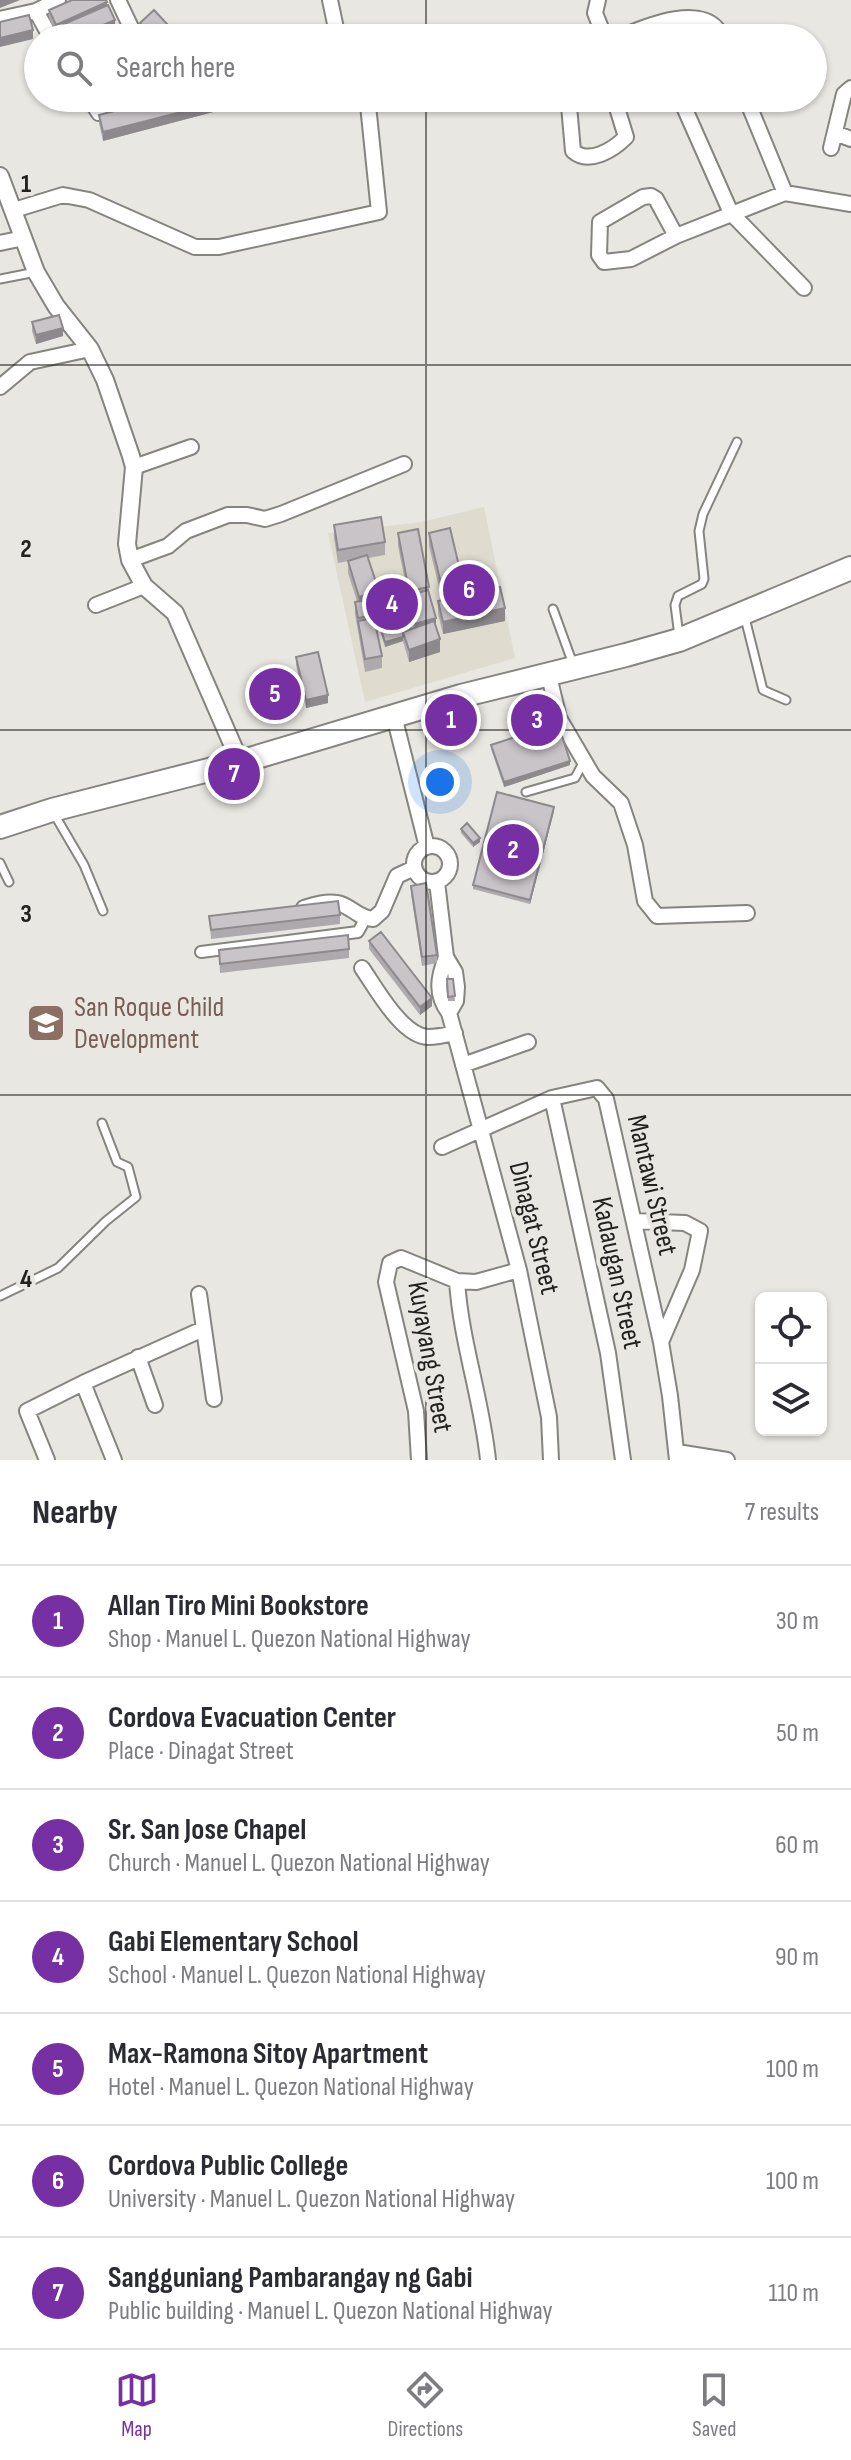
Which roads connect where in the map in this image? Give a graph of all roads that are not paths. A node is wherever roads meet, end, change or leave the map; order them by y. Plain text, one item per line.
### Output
1 (118, 0) edge
2 (330, 0) edge
3 (598, 0) edge
4 (55, 1) edge
5 (36, 11) junction
6 (0, 19) edge
7 (43, 24) edge
8 (126, 24) edge
9 (335, 24) edge
10 (599, 24) edge
11 (675, 24) edge
12 (713, 24) edge
13 (851, 88) edge
14 (369, 112) edge
15 (570, 112) edge
16 (618, 112) edge
17 (686, 112) edge
18 (752, 112) edge
19 (851, 139) edge
20 (0, 176) edge
21 (785, 193) junction
22 (851, 204) edge
23 (14, 210) junction
24 (731, 213) junction
25 (676, 236) junction
26 (24, 238) junction
27 (0, 243) edge
28 (36, 272) junction
29 (0, 279) edge
30 (804, 288) dead end
31 (90, 349) junction
32 (0, 387) edge
33 (737, 442) dead end
34 (191, 447) dead end
35 (404, 464) dead end
36 (134, 467) junction
37 (130, 560) junction
38 (851, 568) edge
39 (144, 586) junction
40 (96, 605) dead end
41 (553, 609) dead end
42 (744, 612) junction
43 (679, 640) junction
44 (573, 666) junction
45 (548, 672) junction
46 (786, 700) dead end
47 (394, 716) junction
48 (585, 759) junction
49 (240, 762) junction
50 (526, 792) dead end
51 (52, 810) junction
52 (0, 827) edge
53 (427, 847) junction
54 (0, 863) edge
55 (414, 868) junction
56 (9, 882) dead end
57 (437, 882) junction
58 (103, 911) dead end
59 (282, 911) edge
60 (747, 913) dead end
61 (365, 919) junction
62 (201, 952) dead end
63 (362, 968) dead end
64 (455, 1033) junction
65 (528, 1042) dead end
66 (463, 1065) junction
67 (552, 1098) junction
68 (102, 1123) dead end
69 (482, 1127) junction
70 (442, 1147) dead end
71 (634, 1221) junction
72 (519, 1270) junction
73 (457, 1281) junction
74 (199, 1294) dead end
75 (0, 1296) edge
76 (203, 1329) junction
77 (661, 1342) junction
78 (138, 1357) junction
79 (83, 1383) junction
80 (214, 1399) dead end
81 (155, 1405) dead end
82 (677, 1456) edge
83 (47, 1460) edge
84 (114, 1460) edge
85 (419, 1460) edge
86 (488, 1460) edge
87 (551, 1460) edge
88 (623, 1460) edge
89 (727, 1460) edge

1 - 8 street
2 - 9 street
3 - 10 street
4 - 5 street
5 - 6 street
5 - 7 street
11 - 12 street
13 - 19 street
14 - 23 street
15 - 16 street
17 - 24 street
18 - 21 street
20 - 23 street
21 - 22 street
21 - 24 street
23 - 26 street
24 - 25 street
24 - 30 street
25 - 25 street
26 - 27 street
26 - 28 street
28 - 29 lane
28 - 31 street
31 - 32 street
31 - 36 street
33 - 43 lane
34 - 36 street
35 - 37 street
36 - 37 street
37 - 39 street
38 - 42 main road
39 - 40 street
39 - 49 street
41 - 44 lane
42 - 43 main road
42 - 46 lane
43 - 44 main road
44 - 45 main road
45 - 47 main road
45 - 48 street
47 - 49 main road
47 - 53 street
48 - 50 lane
48 - 60 street
49 - 51 main road
51 - 52 main road
51 - 58 lane
53 - 55 street
53 - 57 street
54 - 56 lane
55 - 57 street
55 - 61 street
57 - 64 street, Dinagat Street
59 - 61 street
61 - 62 street
63 - 64 street
64 - 66 street, Dinagat Street
65 - 66 street
66 - 69 street, Dinagat Street
67 - 69 street, Mantawi Street
67 - 71 street, Mantawi Street
67 - 88 street, Kadaugan Street
68 - 75 lane
69 - 70 street, Mantawi Street
69 - 72 street, Dinagat Street
71 - 77 street, Mantawi Street
71 - 77 street
72 - 73 street
72 - 87 street, Dinagat Street
73 - 85 street, Kuyayang Street
73 - 86 street
74 - 76 street
76 - 78 street
76 - 80 street
77 - 82 street, Mantawi Street
78 - 79 street
78 - 81 street
79 - 83 street
79 - 84 street
82 - 89 street

